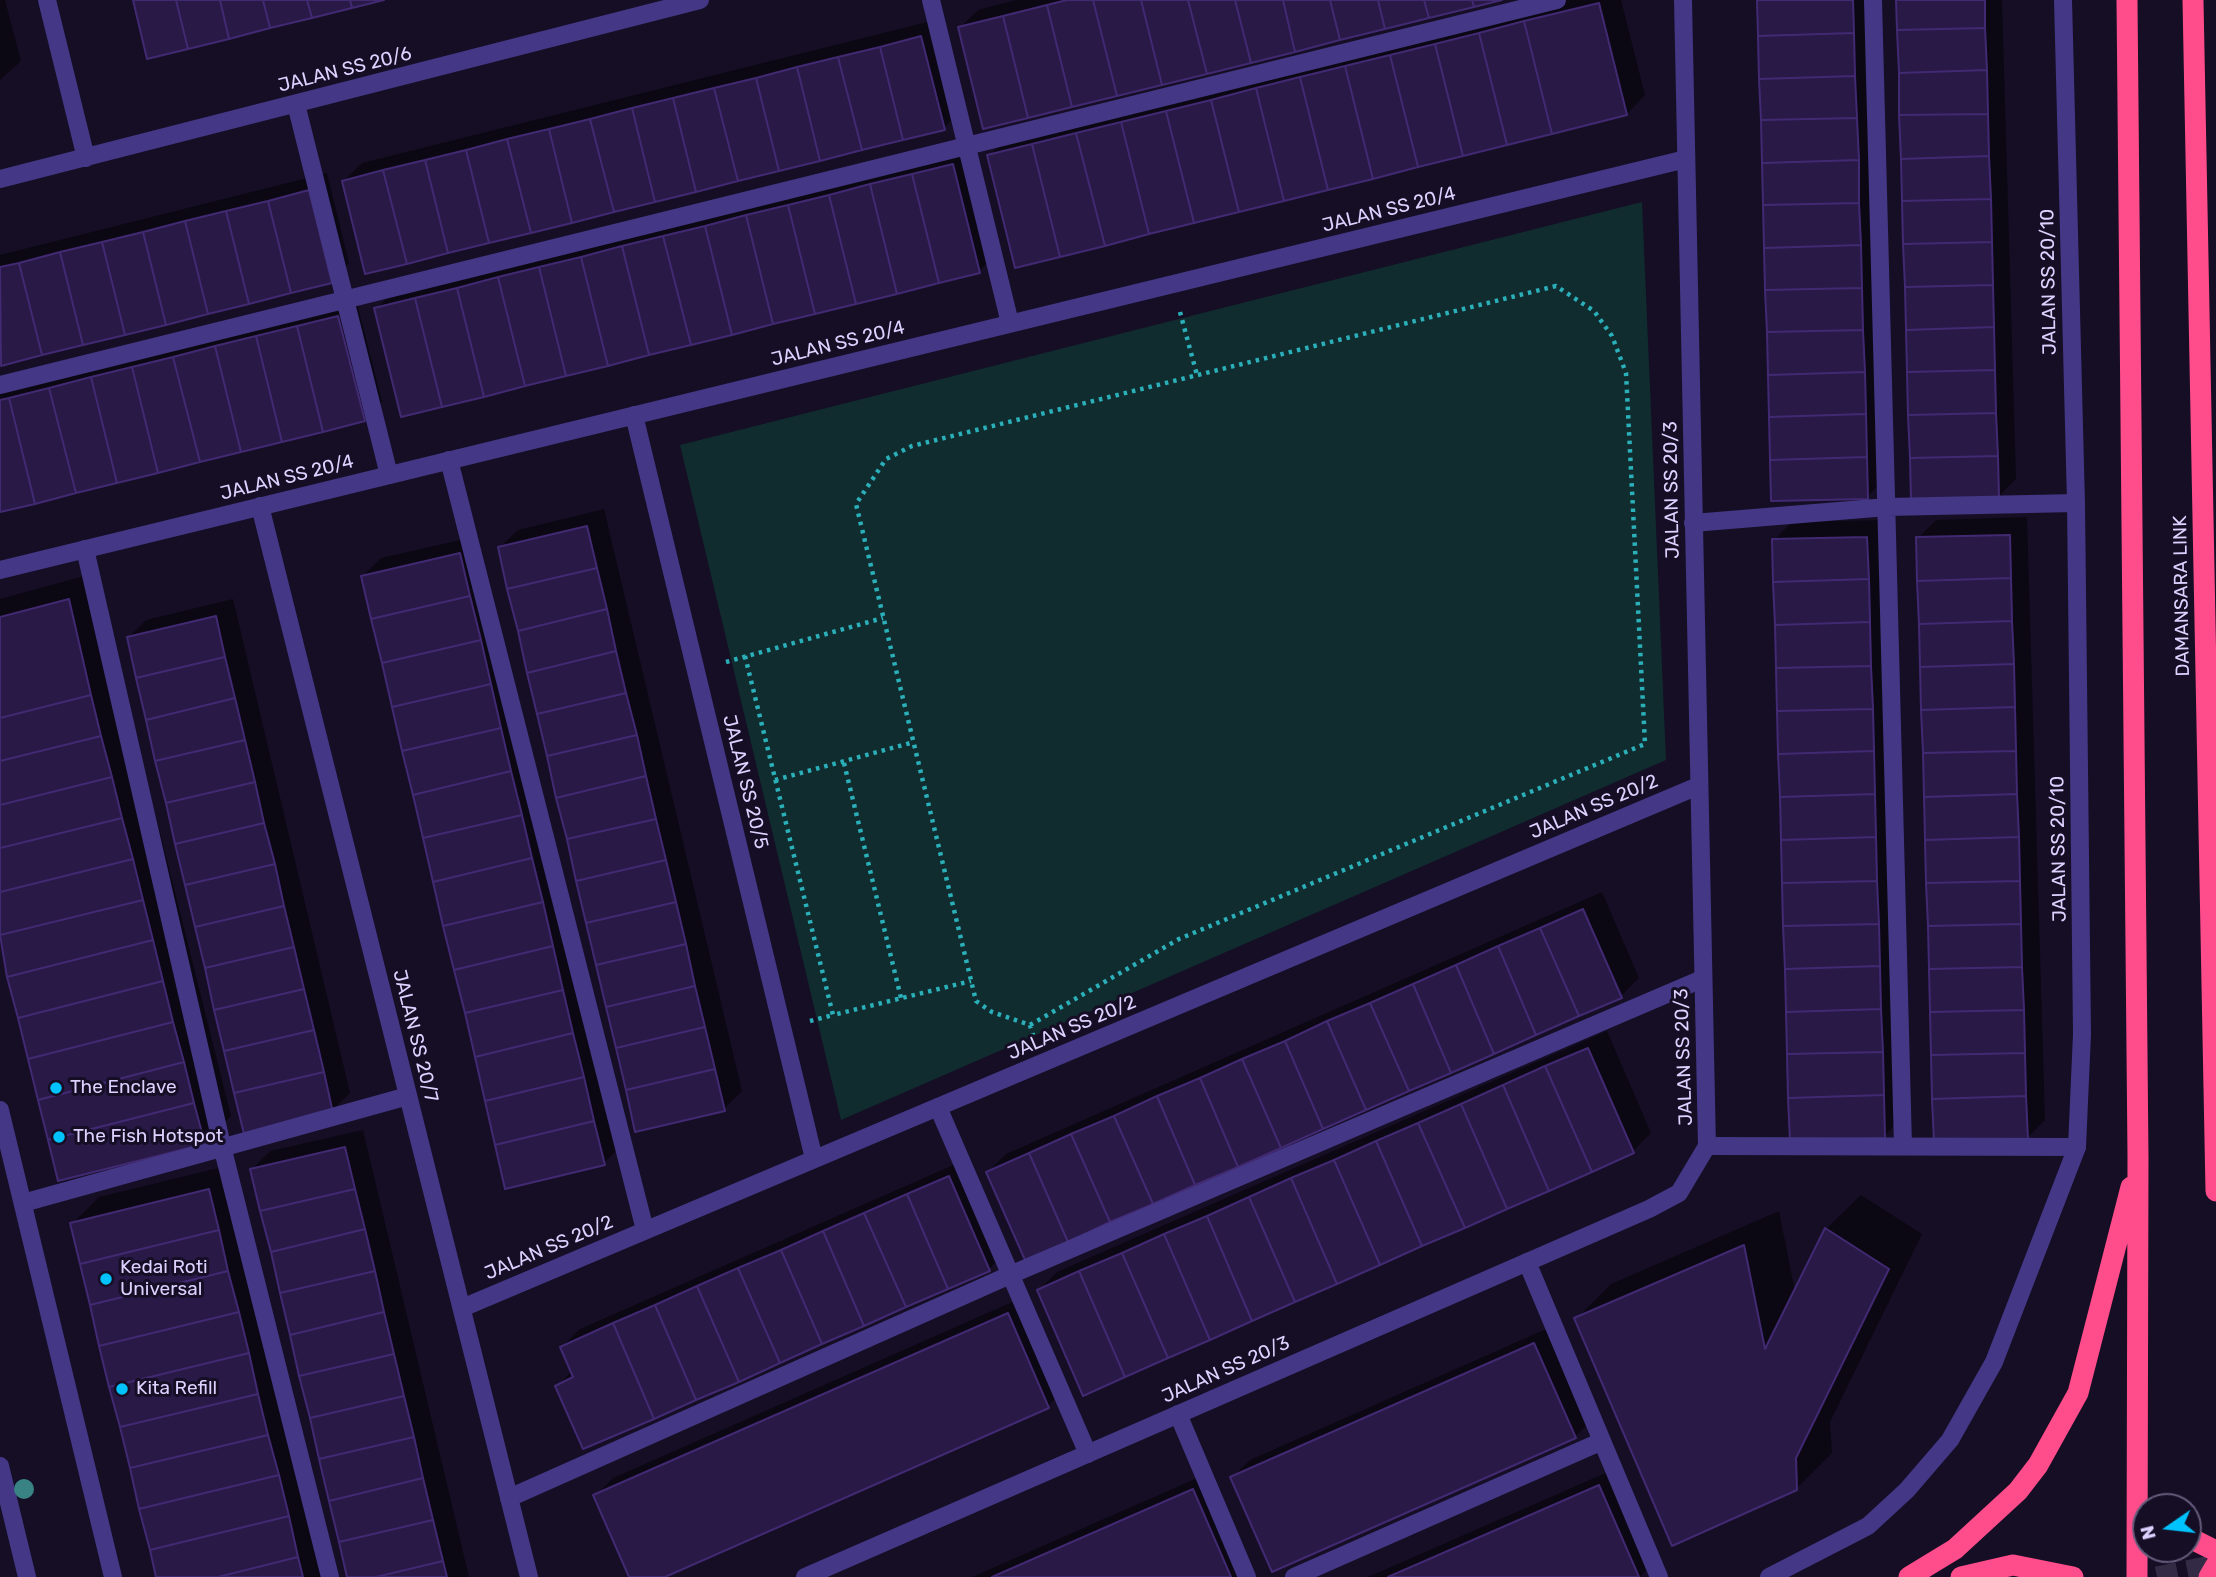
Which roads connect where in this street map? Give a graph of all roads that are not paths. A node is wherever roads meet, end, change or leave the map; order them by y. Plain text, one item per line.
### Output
1 (47, 0) edge
2 (700, 0) edge
3 (931, 0) edge
4 (1557, 0) edge
5 (1682, 0) edge
6 (1873, 0) edge
7 (2063, 0) edge
8 (2127, 0) edge
9 (2193, 0) edge
10 (668, 4) edge
11 (296, 104) junction
12 (967, 146) junction
13 (86, 158) junction
14 (1686, 159) junction
15 (0, 179) edge
16 (346, 299) junction
17 (1010, 323) junction
18 (0, 384) edge
19 (634, 415) junction
20 (449, 460) junction
21 (389, 475) junction
22 (2076, 503) junction
23 (260, 506) junction
24 (1887, 507) junction
25 (1693, 523) junction
26 (85, 549) junction
27 (0, 570) edge
28 (1698, 786) junction
29 (1702, 979) junction
30 (408, 1096) junction
31 (938, 1107) junction
32 (0, 1110) edge
33 (1707, 1146) junction
34 (1903, 1146) junction
35 (2077, 1147) junction
36 (223, 1150) junction
37 (2138, 1157) junction
38 (814, 1159) junction
39 (2216, 1191) edge
40 (23, 1203) junction
41 (646, 1230) junction
42 (1527, 1262) junction
43 (1010, 1275) junction
44 (462, 1308) junction
45 (1178, 1414) junction
46 (1600, 1442) junction
47 (1088, 1454) junction
48 (0, 1466) edge
49 (2144, 1493) edge
50 (509, 1498) junction
51 (2216, 1565) edge
52 (27, 1577) edge
53 (113, 1577) edge
54 (330, 1577) edge
55 (529, 1577) edge
56 (805, 1577) edge
57 (1248, 1577) edge
58 (1294, 1577) edge
59 (1659, 1577) edge
60 (1769, 1577) edge
61 (1909, 1577) edge
62 (1961, 1577) edge
63 (2073, 1577) edge
64 (2209, 1577) edge

1 - 13 street
2 - 10 street, JALAN SS 20/6
3 - 12 street
4 - 12 street
5 - 14 street, JALAN SS 20/3
6 - 24 street
7 - 22 street, JALAN SS 20/10
8 - 37 highway
9 - 39 highway, DAMANSARA LINK
10 - 11 street, JALAN SS 20/6
11 - 13 street, JALAN SS 20/6
11 - 16 street
12 - 16 street
12 - 17 street
13 - 15 street, JALAN SS 20/6
14 - 17 street, JALAN SS 20/4
14 - 25 street, JALAN SS 20/3
16 - 18 street
16 - 21 street
17 - 19 street, JALAN SS 20/4
19 - 20 street, JALAN SS 20/4
19 - 38 street, JALAN SS 20/5
20 - 21 street, JALAN SS 20/4
20 - 41 street
21 - 23 street, JALAN SS 20/4
22 - 24 street
22 - 35 street, JALAN SS 20/10
23 - 26 street, JALAN SS 20/4
23 - 30 street, JALAN SS 20/7
24 - 25 street
24 - 34 street
25 - 28 street, JALAN SS 20/3
26 - 27 street, JALAN SS 20/4
26 - 36 street
28 - 29 street, JALAN SS 20/3
28 - 31 street, JALAN SS 20/2
29 - 33 street, JALAN SS 20/3
29 - 43 street
30 - 36 street
30 - 44 street, JALAN SS 20/7
31 - 38 street, JALAN SS 20/2
31 - 43 street
32 - 40 street
33 - 34 street
33 - 42 street, JALAN SS 20/3
34 - 35 street
35 - 60 street, JALAN SS 20/10
36 - 40 street
36 - 54 street
37 - 49 highway
37 - 61 highway
38 - 41 street, JALAN SS 20/2
40 - 53 street
41 - 44 street, JALAN SS 20/2
42 - 45 street, JALAN SS 20/3
42 - 46 street
43 - 47 street
43 - 50 street
44 - 50 street, JALAN SS 20/7
45 - 47 street, JALAN SS 20/3
45 - 57 street
46 - 58 street
46 - 59 street
47 - 56 street, JALAN SS 20/3
48 - 52 street
50 - 55 street, JALAN SS 20/7
51 - 64 highway
62 - 63 highway

